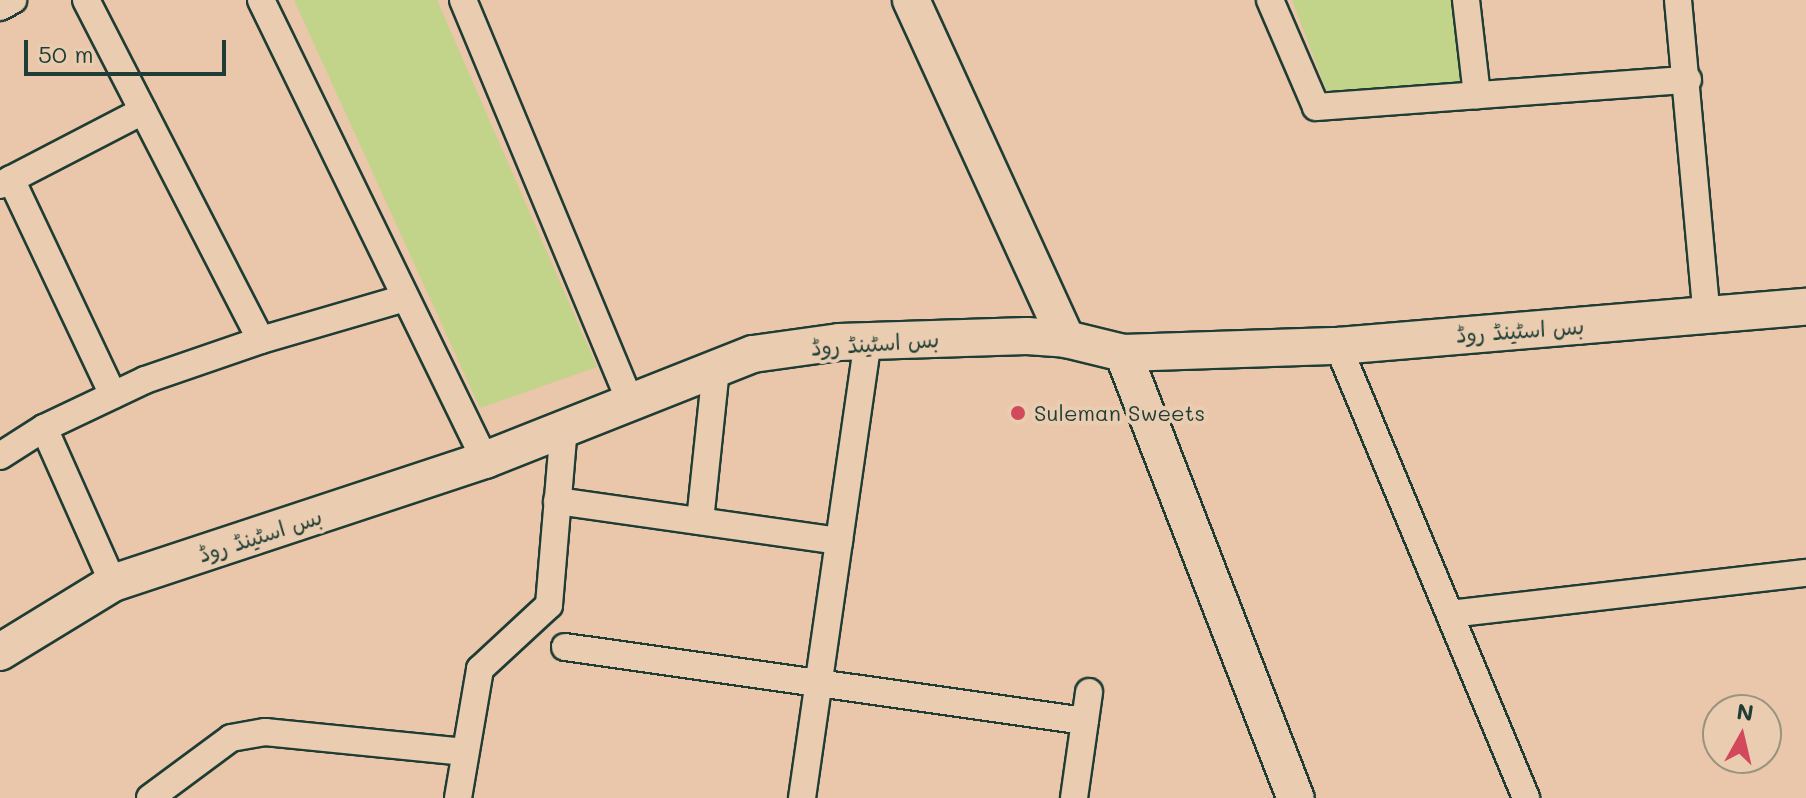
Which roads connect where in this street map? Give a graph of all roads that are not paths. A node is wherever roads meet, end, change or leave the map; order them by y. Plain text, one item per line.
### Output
1 (13, 0) edge
2 (86, 0) edge
3 (261, 0) edge
4 (463, 0) edge
5 (911, 0) edge
6 (1270, 0) edge
7 (1466, 0) edge
8 (1678, 0) edge
9 (0, 7) edge
10 (1688, 80) junction
11 (1477, 95) junction
12 (143, 111) junction
13 (6, 182) edge
14 (405, 298) junction
15 (1806, 307) edge
16 (1707, 316) junction
17 (1066, 339) junction
18 (261, 340) junction
19 (868, 341) junction
20 (1338, 346) junction
21 (1123, 353) junction
22 (716, 368) junction
23 (113, 395) junction
24 (630, 401) junction
25 (564, 426) junction
26 (44, 428) junction
27 (0, 456) edge
28 (485, 460) junction
29 (557, 501) junction
30 (700, 521) junction
31 (839, 541) junction
32 (1806, 573) edge
33 (113, 583) junction
34 (1450, 614) junction
35 (565, 647) dead end
36 (0, 652) edge
37 (819, 681) junction
38 (1089, 692) dead end
39 (1085, 721) junction
40 (465, 752) junction
41 (150, 798) edge
42 (458, 798) edge
43 (802, 798) edge
44 (1074, 798) edge
45 (1296, 798) edge
46 (1526, 798) edge

1 - 9 street
2 - 12 street
3 - 14 street
4 - 24 street
5 - 17 street
6 - 11 street
7 - 11 street
8 - 10 street
10 - 11 street
10 - 16 street
12 - 13 street
12 - 18 street
13 - 23 street
14 - 18 street
14 - 28 street
15 - 16 street, بس اسٹینڈ روڈ
16 - 20 street, بس اسٹینڈ روڈ
17 - 19 street, بس اسٹینڈ روڈ
17 - 21 street, بس اسٹینڈ روڈ
18 - 23 street
19 - 22 street, بس اسٹینڈ روڈ
19 - 31 street
20 - 21 street, بس اسٹینڈ روڈ
20 - 34 street
21 - 45 street
22 - 24 street, بس اسٹینڈ روڈ
22 - 30 street
23 - 26 street
24 - 25 street, بس اسٹینڈ روڈ
25 - 28 street, بس اسٹینڈ روڈ
25 - 29 street
26 - 27 street
26 - 33 street
28 - 33 street, بس اسٹینڈ روڈ
29 - 30 street
29 - 40 street
30 - 31 street
31 - 37 street
32 - 34 street
33 - 36 street, بس اسٹینڈ روڈ
34 - 46 street
35 - 37 street
37 - 39 street
37 - 43 street
38 - 39 street
39 - 44 street
40 - 41 street
40 - 42 street

